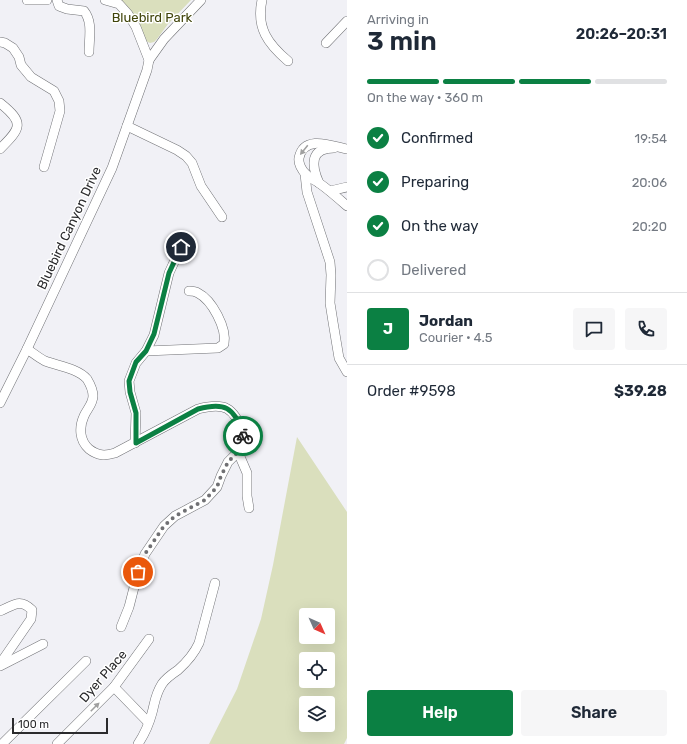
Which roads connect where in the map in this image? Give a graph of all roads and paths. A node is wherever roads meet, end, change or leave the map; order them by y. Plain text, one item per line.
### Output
1 (27, 0) edge
2 (47, 0) edge
3 (57, 0) edge
4 (104, 0) edge
5 (201, 0) edge
6 (262, 0) edge
7 (347, 21) edge
8 (0, 42) edge
9 (326, 43) dead end
10 (88, 52) dead end
11 (149, 60) junction
12 (288, 62) dead end
13 (0, 103) edge
14 (127, 126) junction
15 (343, 148) edge
16 (0, 149) edge
17 (44, 167) dead end
18 (305, 174) junction
19 (319, 183) junction
20 (347, 187) edge
21 (330, 191) junction
22 (307, 192) junction
23 (347, 206) edge
24 (222, 217) dead end
25 (181, 247) dead end
26 (189, 291) dead end
27 (27, 349) junction
28 (146, 351) junction
29 (347, 372) edge
30 (0, 403) edge
31 (136, 443) junction
32 (238, 452) junction
33 (249, 508) dead end
34 (215, 583) dead end
35 (0, 612) edge
36 (121, 627) dead end
37 (149, 639) dead end
38 (43, 644) dead end
39 (86, 661) dead end
40 (0, 665) edge
41 (114, 687) junction
42 (148, 722) junction
43 (2, 744) edge
44 (57, 744) edge
45 (138, 744) edge

1 - 2 street
3 - 10 street
4 - 11 street
5 - 11 street
6 - 12 street
7 - 9 street
8 - 17 street
11 - 14 street, Bluebird Canyon Drive
13 - 16 street
14 - 24 street
14 - 27 street, Bluebird Canyon Drive
15 -> 18 street
15 - 19 street
18 - 19 street
18 - 22 street
19 - 21 street
19 - 22 street
20 - 21 street
21 - 23 street
22 - 29 street
25 - 28 street
26 - 28 street
27 - 30 street, Bluebird Canyon Drive
27 - 31 street
28 - 31 street
31 - 32 street
32 - 33 street
32 - 36 street
34 - 42 street
35 - 40 street
37 - 41 street, Dyer Place
38 - 40 street
39 - 43 street
41 - 42 street
44 -> 41 street, Dyer Place
42 - 45 street

